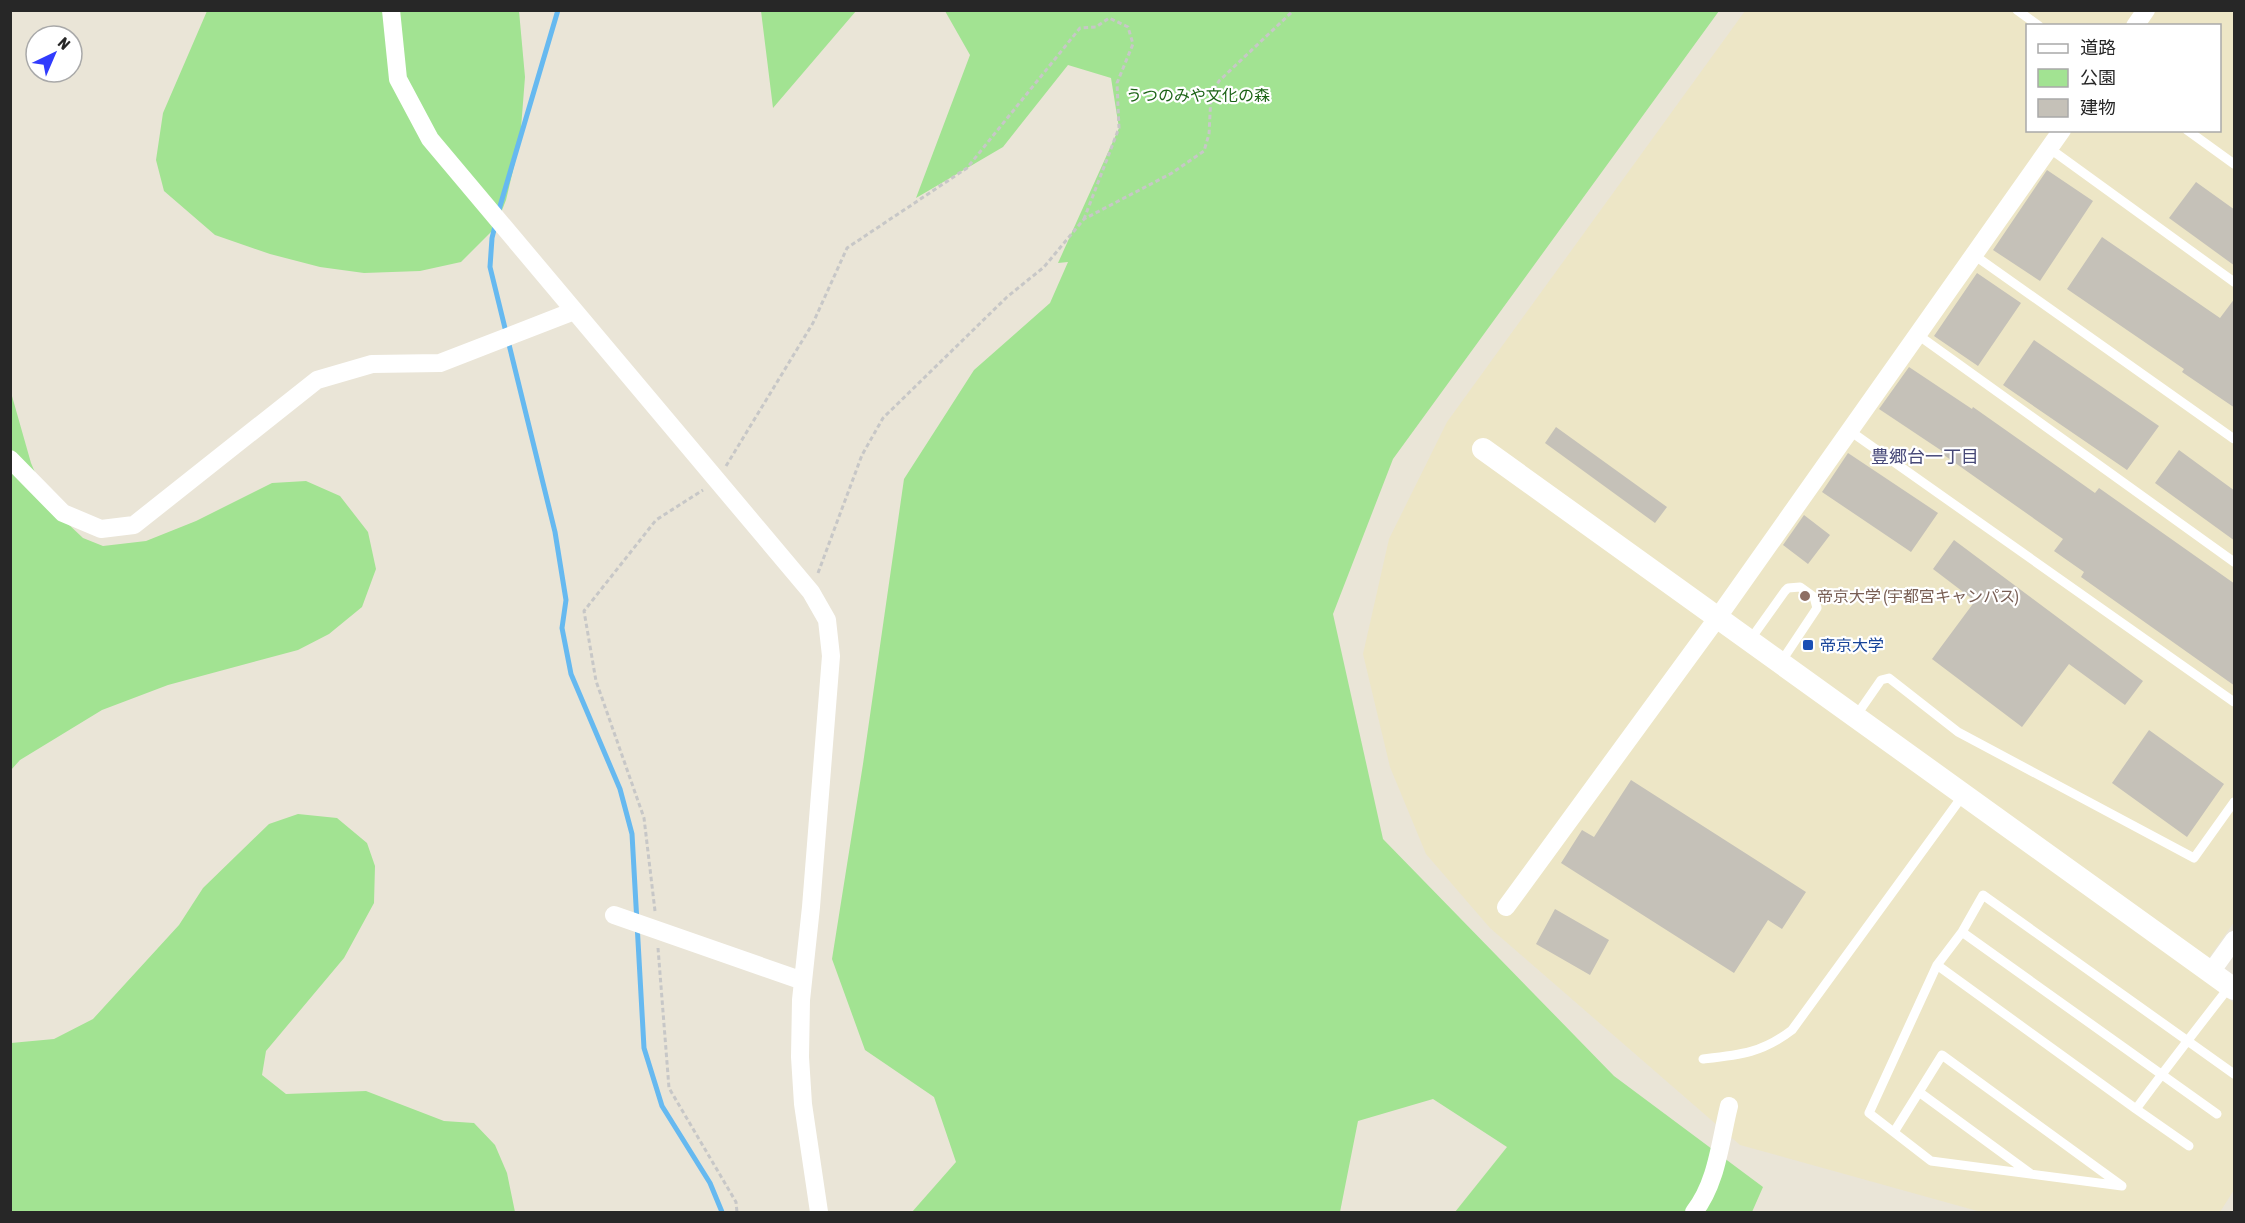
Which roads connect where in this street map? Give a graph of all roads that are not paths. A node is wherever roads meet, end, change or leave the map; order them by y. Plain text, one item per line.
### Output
1 (392, 10) edge
2 (2017, 10) edge
3 (2146, 10) edge
4 (2036, 24) edge
5 (2136, 24) edge
6 (2061, 132) edge
7 (2190, 132) edge
8 (2049, 148) junction
9 (2235, 164) edge
10 (1974, 255) junction
11 (2235, 282) edge
12 (574, 311) junction
13 (1918, 335) junction
14 (1850, 431) junction
15 (2235, 439) edge
16 (1483, 449) dead end
17 (10, 459) edge
18 (2235, 562) edge
19 (1718, 617) junction
20 (1750, 640) junction
21 (1781, 662) junction
22 (2235, 702) edge
23 (1856, 716) junction
24 (1964, 795) junction
25 (2235, 802) edge
26 (1506, 907) dead end
27 (614, 915) dead end
28 (1962, 932) junction
29 (2235, 940) edge
30 (1936, 965) junction
31 (2211, 972) junction
32 (803, 981) junction
33 (2232, 987) edge
34 (2188, 1040) junction
35 (1703, 1059) dead end
36 (2162, 1074) junction
37 (2235, 1074) edge
38 (1919, 1092) junction
39 (1729, 1106) dead end
40 (2136, 1109) junction
41 (2217, 1114) dead end
42 (1894, 1132) junction
43 (2189, 1146) dead end
44 (2032, 1174) junction
45 (819, 1212) edge
46 (1694, 1212) edge

1 - 12 street
2 - 4 lane
3 - 5 street
6 - 8 street
7 - 9 lane
8 - 10 street
8 - 11 lane
10 - 13 street
10 - 15 lane
12 - 17 street
12 - 32 street
13 - 14 street
13 - 18 lane
14 - 19 street
14 - 22 lane
16 - 19 street
19 - 20 street
19 - 26 street
20 - 21 street
20 - 21 lane
21 - 23 street
23 - 24 street
23 - 25 lane
24 - 31 street
24 - 35 lane
27 - 32 street
28 - 30 lane
28 - 34 lane
28 - 36 lane
29 - 31 street
30 - 40 lane
30 - 42 lane
31 - 33 street
32 - 45 street
33 - 34 lane
34 - 36 lane
34 - 37 lane
36 - 40 lane
36 - 41 lane
38 - 42 lane
38 - 44 lane
38 - 44 lane
39 - 46 street
40 - 43 lane
42 - 44 lane

